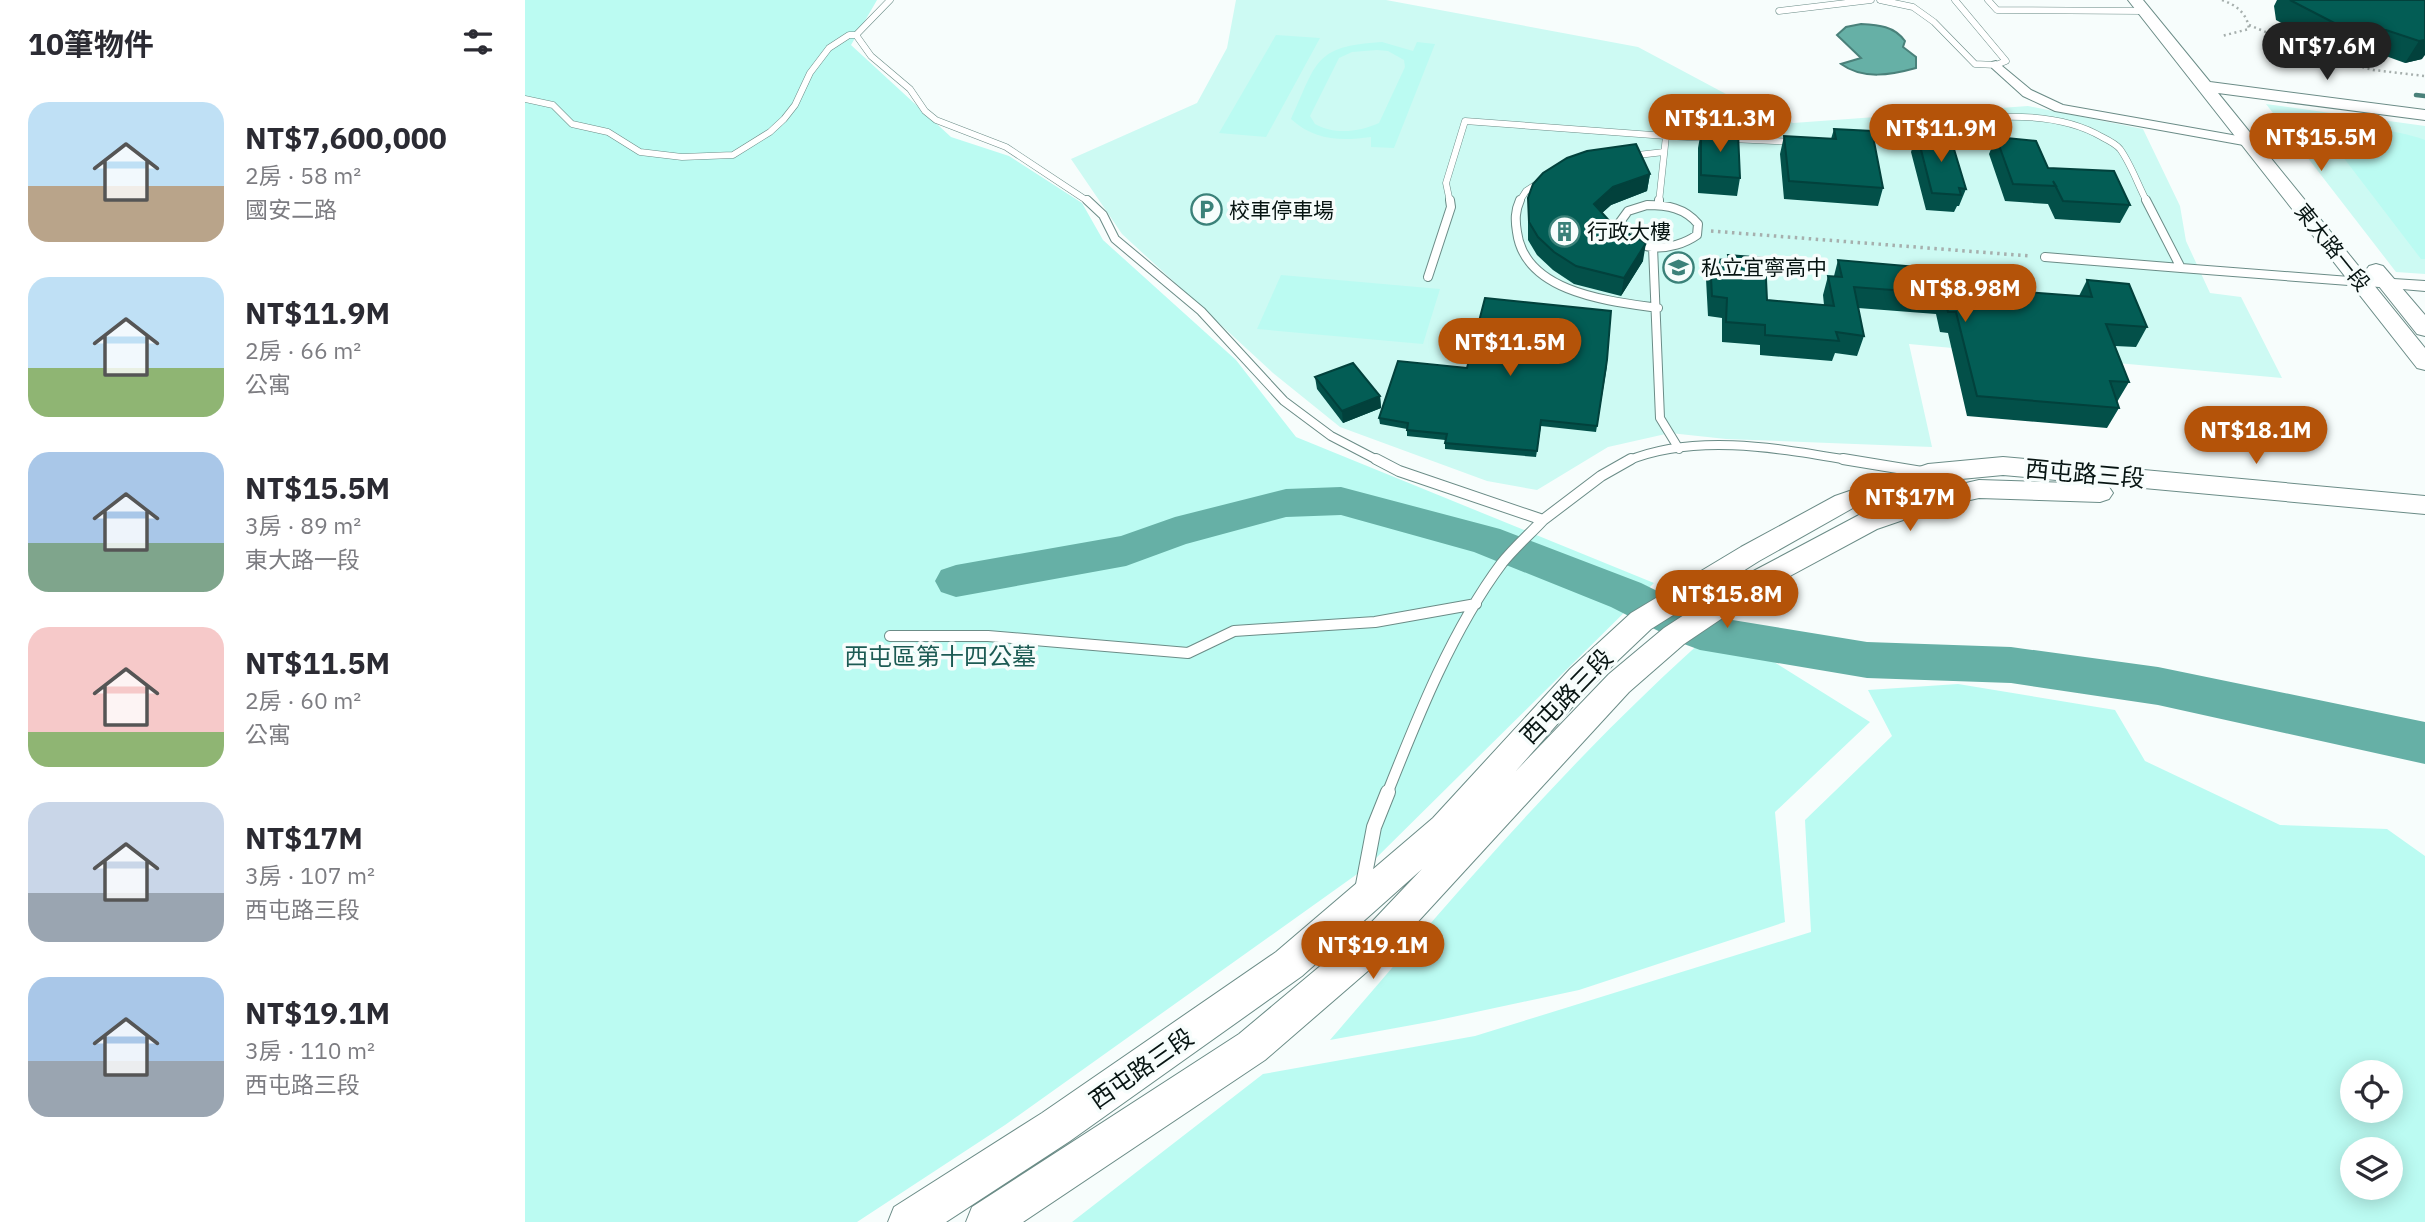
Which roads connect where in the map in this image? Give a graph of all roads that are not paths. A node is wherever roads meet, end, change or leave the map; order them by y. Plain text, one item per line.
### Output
1 (890, 0) edge
2 (1871, 0) edge
3 (1880, 0) edge
4 (1955, 0) edge
5 (1988, 0) edge
6 (2047, 0) edge
7 (2144, 4) edge
8 (2053, 10) junction
9 (1779, 11) dead end
10 (856, 35) junction
11 (1996, 65) junction
12 (2204, 87) junction
13 (2225, 88) junction
14 (525, 99) edge
15 (2425, 115) edge
16 (1666, 136) junction
17 (1846, 137) edge
18 (1807, 142) edge
19 (2249, 142) junction
20 (1664, 152) junction
21 (1616, 158) edge
22 (1555, 175) edge
23 (1659, 205) junction
24 (1653, 247) junction
25 (2045, 257) road end
26 (2181, 268) junction
27 (1429, 277) dead end
28 (2362, 282) junction
29 (2387, 283) junction
30 (2425, 286) edge
31 (1658, 309) junction
32 (2425, 329) edge
33 (2425, 363) edge
34 (1679, 449) junction
35 (1928, 472) junction
36 (2425, 505) edge
37 (1543, 520) junction
38 (2425, 524) edge
39 (1476, 604) junction
40 (890, 636) dead end
41 (1360, 901) junction
42 (909, 1222) edge
43 (987, 1222) edge

1 - 10 lane
2 - 9 lane
3 - 11 lane
4 - 11 lane
5 - 8 lane
6 - 8 lane
7 - 8 lane
7 - 12 street, 東大路一段
7 - 13 street, 東大路一段
10 - 14 lane
10 - 37 lane
11 - 19 street
12 - 13 street
12 - 19 street, 東大路一段
13 - 15 street
13 - 29 street, 東大路一段
16 - 18 lane
16 - 20 lane
16 - 27 lane
17 - 26 lane
19 - 28 street, 東大路一段
20 - 21 lane
20 - 23 lane
22 - 31 lane
23 - 24 lane
23 - 24 lane
24 - 31 lane
25 - 26 lane
26 - 28 lane
28 - 29 street
28 - 33 street, 東大路一段
29 - 30 street
29 - 32 street, 東大路一段
31 - 34 lane
34 - 35 lane
34 - 37 lane
35 - 36 street, 西屯路三段
35 - 41 street, 西屯路三段
37 - 39 lane
38 - 43 street, 西屯路三段
39 - 40 lane
39 - 41 lane
41 - 42 street, 西屯路三段

